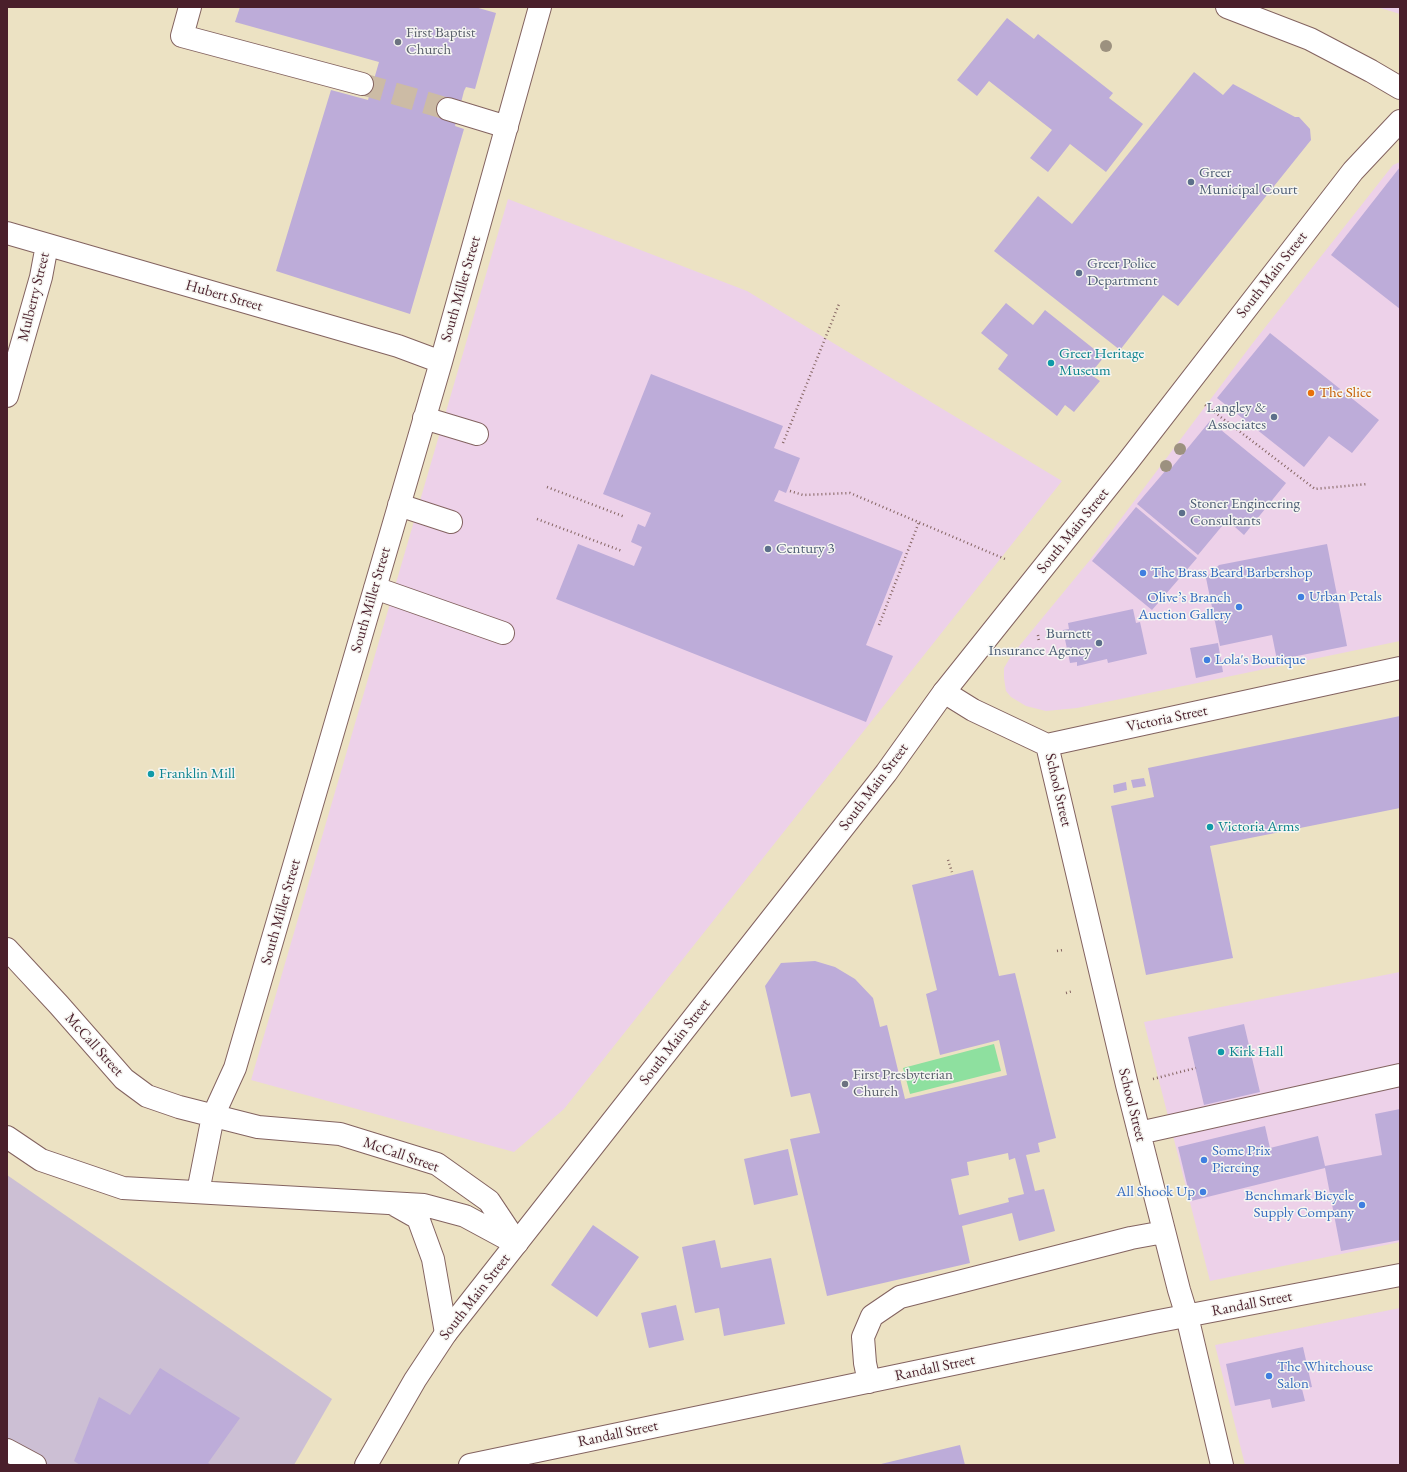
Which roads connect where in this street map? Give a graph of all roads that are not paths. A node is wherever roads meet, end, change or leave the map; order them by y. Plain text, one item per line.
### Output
1 (190, 7) edge
2 (540, 7) edge
3 (1227, 7) edge
4 (362, 84) tunnel mouth
5 (1400, 88) edge
6 (448, 109) tunnel mouth
7 (1400, 121) edge
8 (507, 127) junction
9 (7, 233) edge
10 (47, 245) junction
11 (441, 362) junction
12 (7, 396) edge
13 (424, 418) junction
14 (477, 434) dead end
15 (399, 505) junction
16 (451, 522) dead end
17 (375, 588) junction
18 (503, 633) dead end
19 (1400, 668) edge
20 (944, 692) junction
21 (1047, 745) junction
22 (7, 949) edge
23 (1400, 1075) edge
24 (213, 1116) junction
25 (1139, 1133) junction
26 (7, 1136) edge
27 (198, 1192) junction
28 (390, 1203) junction
29 (1164, 1232) junction
30 (517, 1243) junction
31 (1400, 1274) edge
32 (1187, 1316) junction
33 (446, 1333) junction
34 (869, 1382) junction
35 (7, 1450) edge
36 (35, 1465) edge
37 (366, 1465) edge
38 (470, 1465) edge
39 (1222, 1465) edge

1 - 4 street
2 - 8 street, South Miller Street
3 - 5 street
6 - 8 street
7 - 20 street, South Main Street
8 - 11 street, South Miller Street
9 - 10 street, Hubert Street
10 - 11 street, Hubert Street
10 - 12 street, Mulberry Street
11 - 13 street, South Miller Street
13 - 14 street
13 - 15 street, South Miller Street
15 - 16 street
15 - 17 street, South Miller Street
17 - 18 street
17 - 24 street, South Miller Street
19 - 21 street, Victoria Street
20 - 21 street
20 - 30 street, South Main Street
21 - 25 street, School Street
22 - 24 street, McCall Street
23 - 25 street
24 - 27 street, South Miller Street
24 - 30 street, McCall Street
25 - 29 street, School Street
26 - 27 street
27 - 28 street
28 - 30 street
28 - 33 street
29 - 32 street, School Street
29 - 34 street
30 - 33 street, South Main Street
31 - 32 street, Randall Street
32 - 34 street, Randall Street
32 - 39 street, School Street
33 - 37 street, South Main Street
34 - 38 street, Randall Street
35 - 36 street

